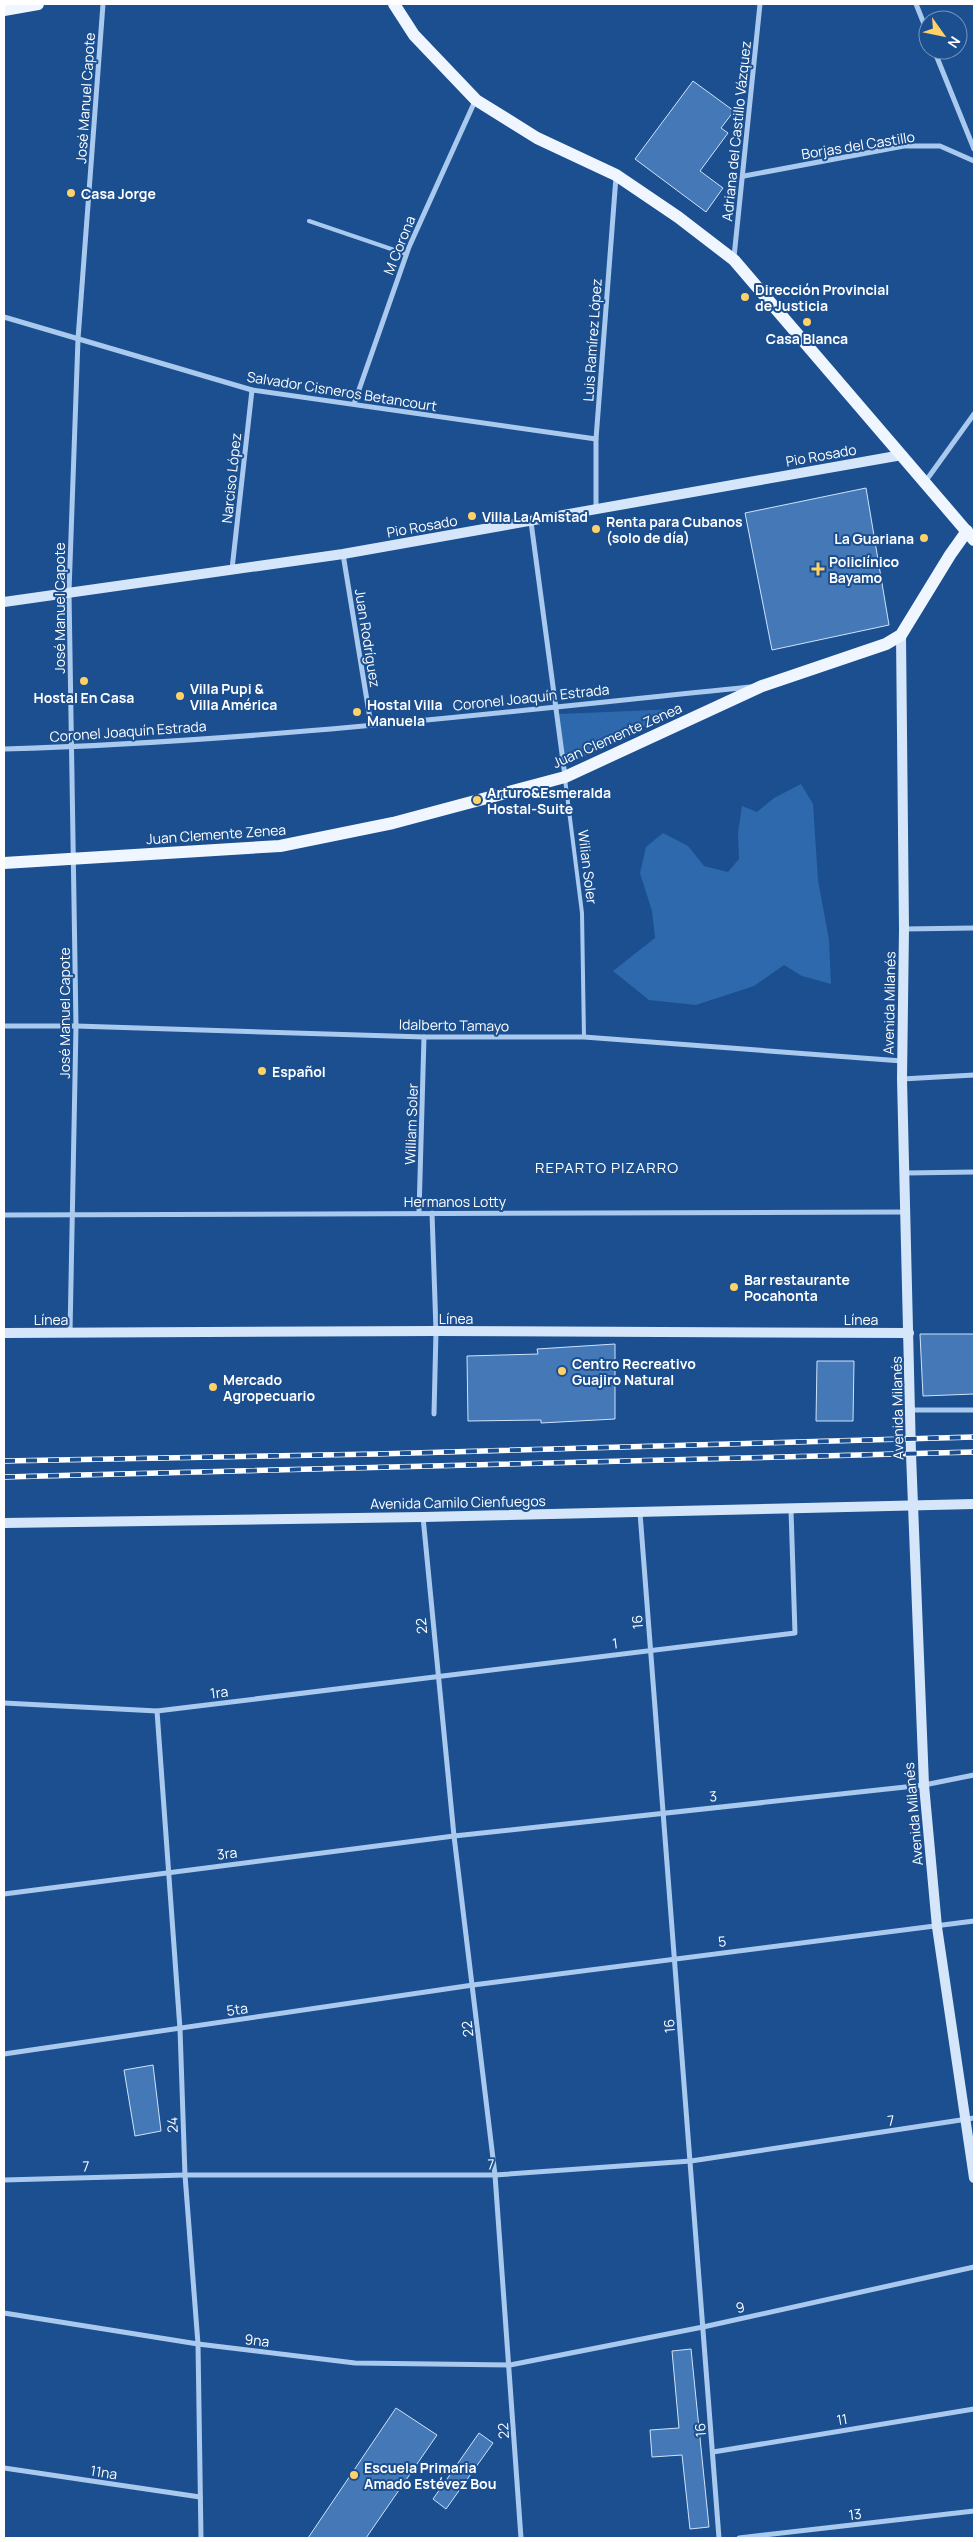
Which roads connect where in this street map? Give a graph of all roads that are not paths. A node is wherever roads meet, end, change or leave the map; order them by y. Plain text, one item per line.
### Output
1 (38, 4) edge
2 (103, 4) edge
3 (394, 4) edge
4 (760, 4) edge
5 (4, 10) edge
6 (938, 60) edge
7 (476, 100) junction
8 (974, 149) edge
9 (974, 161) edge
10 (616, 175) junction
11 (744, 176) junction
12 (310, 221) dead end
13 (406, 254) junction
14 (734, 260) junction
15 (4, 317) edge
16 (78, 340) junction
17 (252, 390) junction
18 (354, 404) junction
19 (974, 414) edge
20 (596, 439) junction
21 (902, 455) junction
22 (925, 482) junction
23 (596, 508) junction
24 (531, 522) junction
25 (971, 536) edge
26 (342, 554) junction
27 (232, 569) junction
28 (69, 592) junction
29 (4, 602) edge
30 (900, 635) junction
31 (762, 686) junction
32 (555, 706) junction
33 (371, 725) junction
34 (70, 747) junction
35 (4, 749) edge
36 (565, 777) junction
37 (74, 859) junction
38 (4, 863) edge
39 (974, 928) edge
40 (904, 929) junction
41 (4, 1026) edge
42 (76, 1026) junction
43 (424, 1037) junction
44 (584, 1037) junction
45 (902, 1061) junction
46 (974, 1075) edge
47 (902, 1079) junction
48 (974, 1172) edge
49 (906, 1173) junction
50 (420, 1212) junction
51 (432, 1212) junction
52 (907, 1212) junction
53 (4, 1215) edge
54 (73, 1215) junction
55 (436, 1332) junction
56 (4, 1333) edge
57 (70, 1333) junction
58 (909, 1333) junction
59 (910, 1410) junction
60 (974, 1410) edge
61 (434, 1414) dead end
62 (974, 1504) edge
63 (913, 1505) junction
64 (791, 1510) junction
65 (640, 1512) junction
66 (423, 1517) junction
67 (4, 1524) edge
68 (651, 1649) junction
69 (437, 1676) junction
70 (4, 1703) edge
71 (157, 1711) junction
72 (974, 1775) edge
73 (924, 1785) junction
74 (663, 1813) junction
75 (454, 1836) junction
76 (169, 1872) junction
77 (4, 1894) edge
78 (974, 1921) edge
79 (937, 1927) junction
80 (675, 1958) junction
81 (473, 1985) junction
82 (180, 2029) junction
83 (4, 2054) edge
84 (969, 2119) edge
85 (690, 2161) junction
86 (185, 2175) junction
87 (495, 2175) junction
88 (974, 2178) edge
89 (4, 2180) edge
90 (974, 2267) edge
91 (4, 2314) edge
92 (703, 2327) junction
93 (198, 2344) junction
94 (510, 2365) junction
95 (974, 2409) edge
96 (713, 2452) junction
97 (4, 2468) edge
98 (200, 2498) junction
99 (974, 2511) edge
100 (201, 2538) edge
101 (521, 2538) edge
102 (720, 2538) edge
103 (739, 2538) edge

1 - 5 main road
2 - 16 street, José Manuel Capote
3 - 7 main road
4 - 11 street, Adriana del Castillo Vázquez
6 - 8 street
7 - 10 main road
7 - 13 street, M Corona
9 - 11 street, Borjas del Castillo
10 - 14 main road
10 - 20 street, Luis Ramírez López
11 - 14 street, Adriana del Castillo Vázquez
12 - 13 lane
13 - 18 street, M Corona
14 - 21 main road
15 - 16 street, Salvador Cisneros Betancourt
16 - 17 street, Salvador Cisneros Betancourt
16 - 28 street, José Manuel Capote
17 - 18 street, Salvador Cisneros Betancourt
17 - 27 street, Narciso López
18 - 20 street, Salvador Cisneros Betancourt
19 - 22 street
20 - 23 street, Luis Ramírez López
21 - 22 main road
21 - 23 street, Pio Rosado
22 - 25 main road
23 - 24 street, Pio Rosado
24 - 26 street, Pio Rosado
24 - 32 street, Wilian Soler
25 - 30 main road, Juan Clemente Zenea
26 - 27 street, Pio Rosado
26 - 33 street, Juan Rodríguez
27 - 28 street, Pio Rosado
28 - 29 street, Pio Rosado
28 - 34 street, José Manuel Capote
30 - 31 main road, Juan Clemente Zenea
30 - 40 street, Avenida Milanés
31 - 32 street, Coronel Joaquín Estrada
31 - 36 main road, Juan Clemente Zenea
32 - 33 street, Coronel Joaquín Estrada
32 - 36 street, Wilian Soler
33 - 34 street, Coronel Joaquín Estrada
34 - 35 street, Coronel Joaquín Estrada
34 - 37 street, José Manuel Capote
36 - 37 main road, Juan Clemente Zenea
36 - 44 lane, Wilian Soler
37 - 38 main road, Juan Clemente Zenea
37 - 42 street, José Manuel Capote
39 - 40 street
40 - 45 street, Avenida Milanés
41 - 42 street, Idalberto Tamayo
42 - 43 street, Idalberto Tamayo
42 - 54 street, José Manuel Capote
43 - 44 street, Idalberto Tamayo
43 - 50 street, William Soler
44 - 45 street, Idalberto Tamayo
45 - 47 street, Avenida Milanés
46 - 47 street
47 - 49 street, Avenida Milanés
48 - 49 street
49 - 52 street, Avenida Milanés
50 - 51 street, Hermanos Lotty
50 - 54 street, Hermanos Lotty
51 - 52 street, Hermanos Lotty
51 - 55 street
52 - 58 street, Avenida Milanés
53 - 54 street, Hermanos Lotty
54 - 57 street, José Manuel Capote
55 - 57 street, Línea
55 - 58 street, Línea
55 - 61 street
56 - 57 street, Línea
58 - 59 street, Avenida Milanés
59 - 60 street
59 - 63 street, Avenida Milanés
62 - 63 street, Avenida Camilo Cienfuegos
63 - 64 street, Avenida Camilo Cienfuegos
63 - 73 street, Avenida Milanés
64 - 65 street, Avenida Camilo Cienfuegos
64 - 68 street, 1
65 - 66 street, Avenida Camilo Cienfuegos
65 - 68 street, 16
66 - 67 street, Avenida Camilo Cienfuegos
66 - 69 street, 22
68 - 69 street, 1
68 - 74 street, 16
69 - 71 street, 1ra
69 - 75 street, 22
70 - 71 street, 1ra
71 - 76 street, 24
72 - 73 street, 3
73 - 74 street, 3
73 - 79 street, Avenida Milanés
74 - 75 street, 3
74 - 80 street, 16
75 - 76 street, 3ra
75 - 81 street, 22
76 - 77 street, 3ra
76 - 82 street, 24
78 - 79 street, 5
79 - 80 street, 5
79 - 84 street, Avenida Milanés
80 - 81 street, 5
80 - 85 street, 16
81 - 82 street, 5ta
81 - 87 street, 22
82 - 83 street, 5ta
82 - 86 street, 24
84 - 85 street, 7
84 - 88 street, Avenida Milanés
85 - 87 street, 7
85 - 92 street, 16
86 - 87 street, 7
86 - 89 street, 7
86 - 93 street, 24
87 - 94 street, 22
90 - 92 street, 9
91 - 93 street, 9na
92 - 94 street, 9
92 - 96 street, 16
93 - 94 street, 9na
93 - 98 street, 24
94 - 101 street, 22
95 - 96 street, 11
96 - 102 street, 16
97 - 98 street, 11na
98 - 100 street, 24
99 - 103 street, 13

